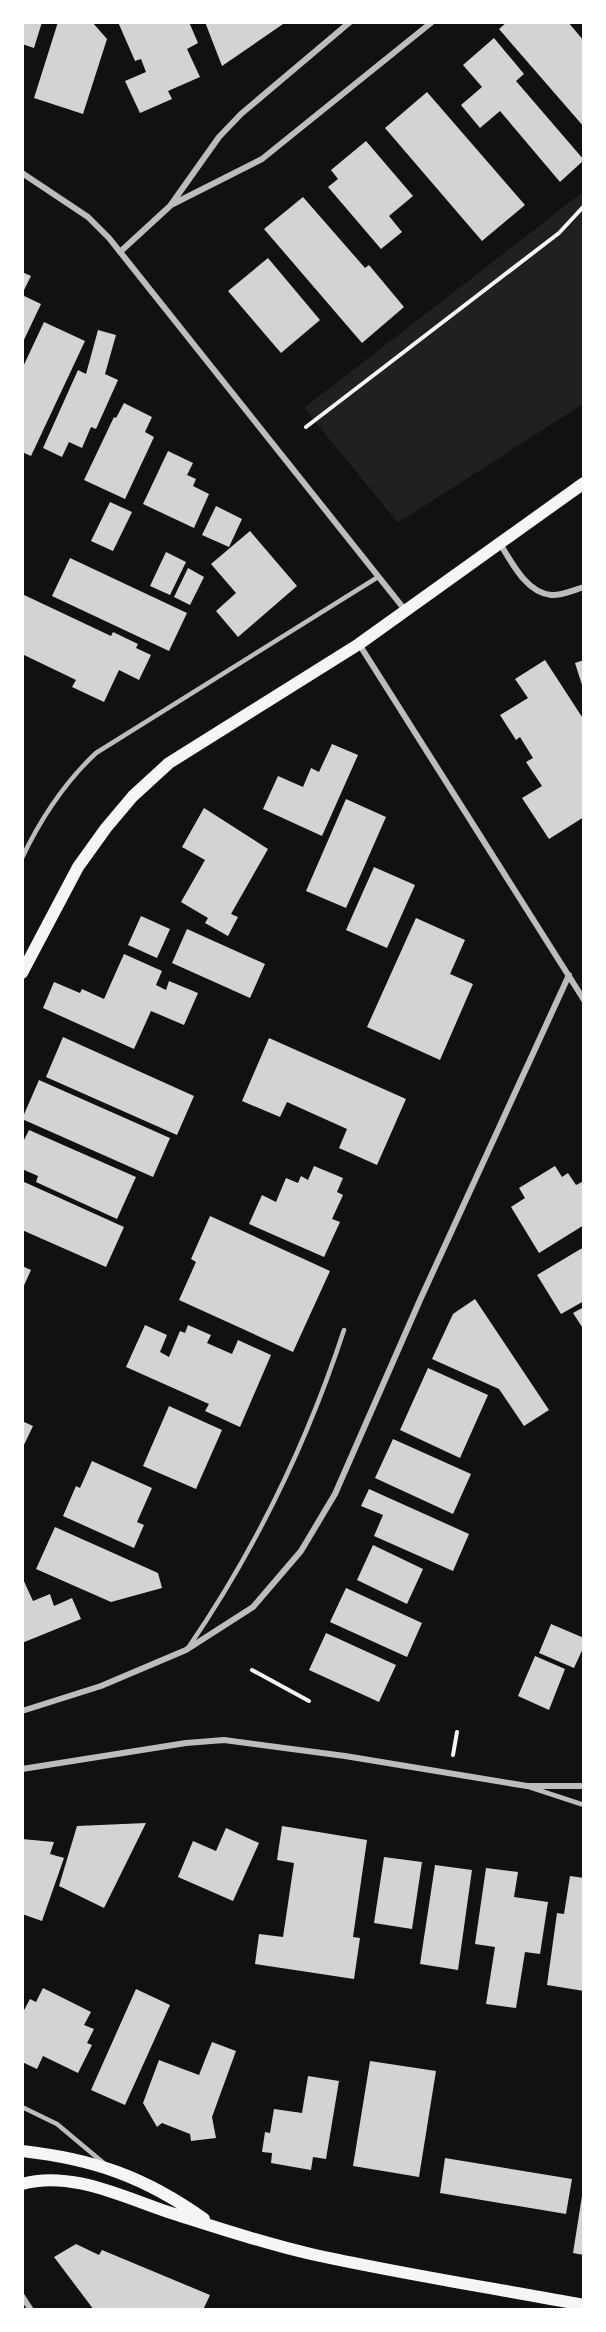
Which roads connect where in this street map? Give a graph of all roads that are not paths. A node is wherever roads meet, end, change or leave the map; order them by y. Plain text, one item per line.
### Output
1 (350, 22) edge
2 (432, 22) edge
3 (22, 173) edge
4 (170, 206) junction
5 (120, 252) junction
6 (584, 483) edge
7 (499, 542) junction
8 (378, 577) junction
9 (584, 587) edge
10 (405, 610) junction
11 (359, 644) junction
12 (22, 858) edge
13 (22, 973) edge
14 (568, 975) junction
15 (584, 1000) edge
16 (344, 1330) dead end
17 (186, 1650) junction
18 (22, 1711) edge
19 (22, 1769) edge
20 (527, 1786) junction
21 (584, 1786) edge
22 (584, 1805) edge
23 (22, 2107) edge
24 (22, 2151) edge
25 (109, 2167) junction
26 (22, 2184) edge
27 (210, 2223) junction
28 (22, 2296) edge
29 (584, 2305) edge
30 (31, 2310) edge

1 - 4 street
2 - 4 street
3 - 5 street
4 - 5 street
5 - 8 street
6 - 7 main road
7 - 9 street
7 - 10 main road
8 - 10 street
8 - 12 lane
10 - 11 main road
11 - 13 main road
11 - 14 street
14 - 15 street
14 - 17 street
16 - 17 lane
17 - 18 street
19 - 20 street
20 - 21 street
20 - 22 lane
23 - 25 lane
24 - 25 main road
25 - 27 main road
26 - 27 main road
27 - 29 main road
28 - 30 street

